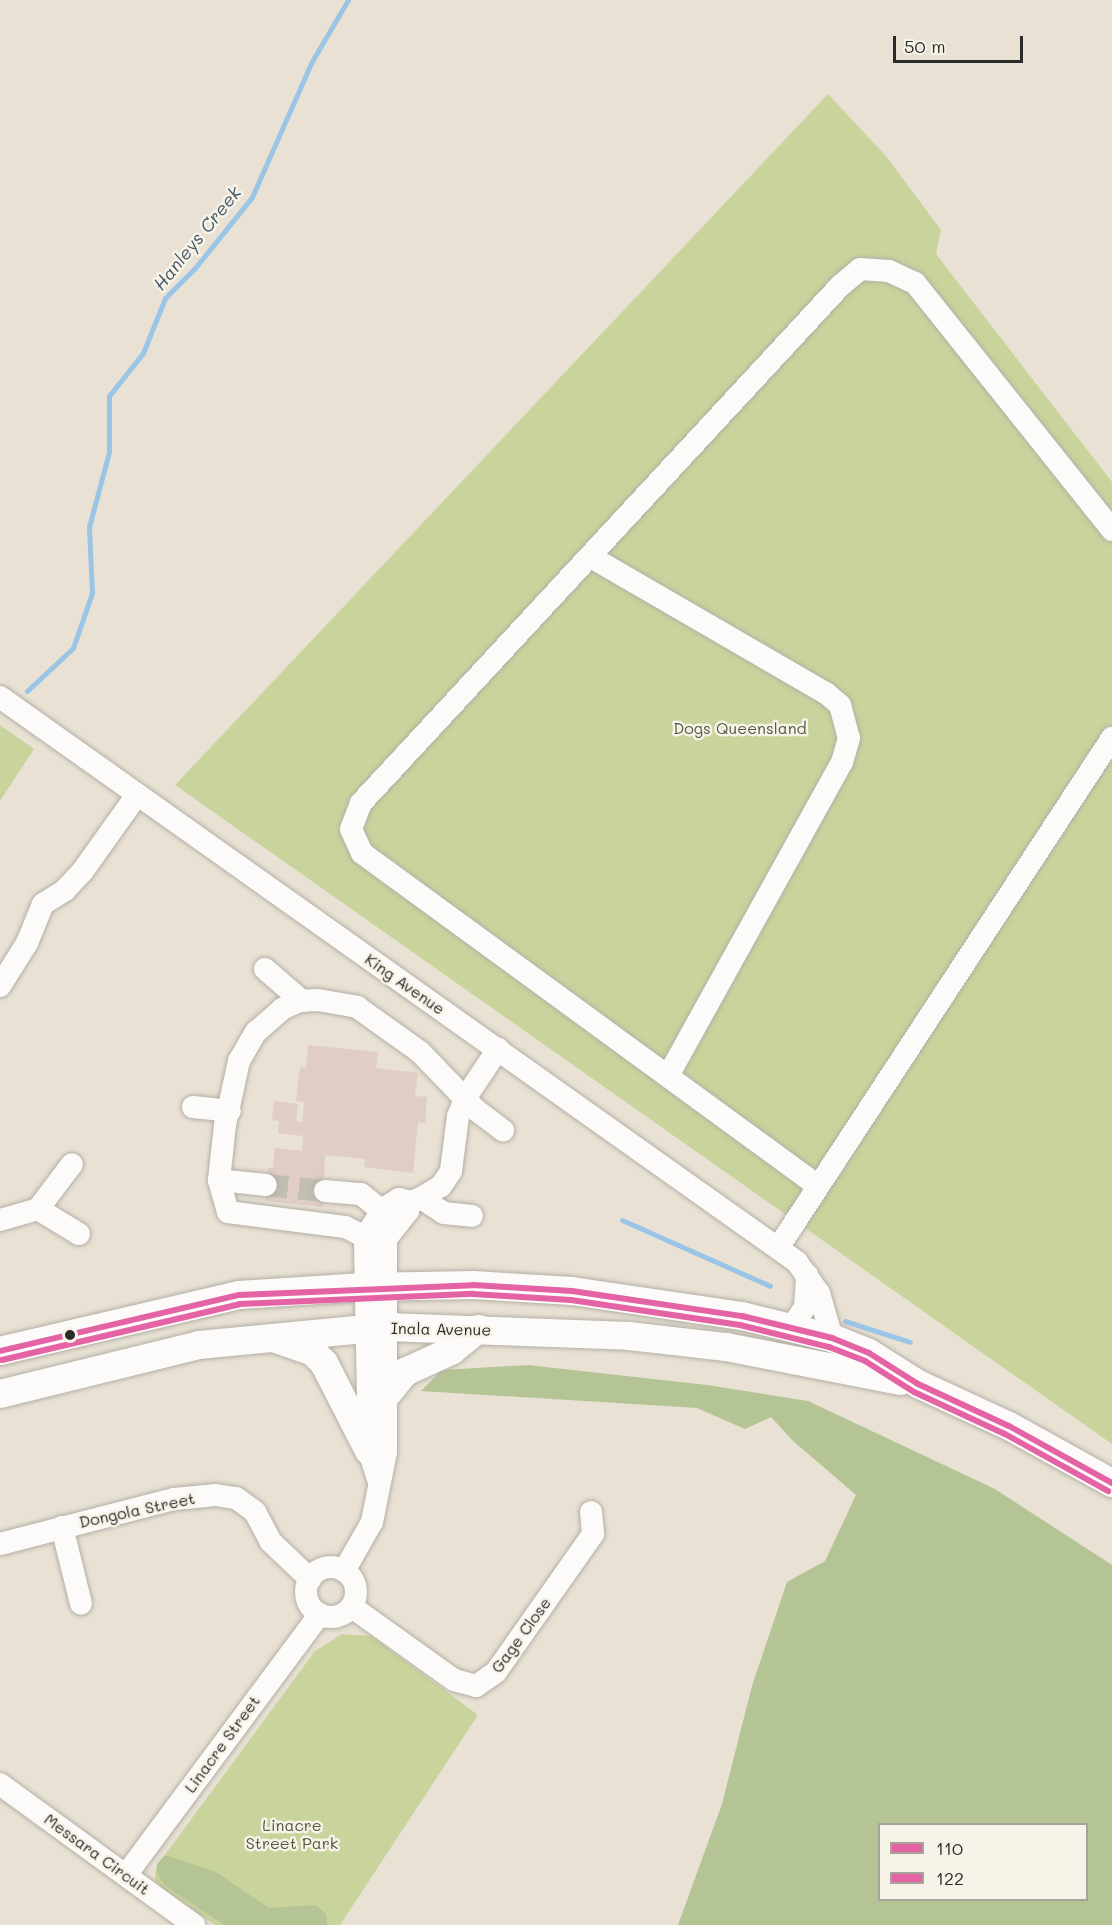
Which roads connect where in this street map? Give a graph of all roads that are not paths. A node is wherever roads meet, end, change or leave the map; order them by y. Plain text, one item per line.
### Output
1 (1112, 530) edge
2 (591, 557) junction
3 (0, 697) edge
4 (1112, 738) edge
5 (137, 795) junction
6 (265, 969) dead end
7 (0, 986) edge
8 (302, 1001) junction
9 (498, 1049) junction
10 (668, 1076) junction
11 (466, 1097) junction
12 (193, 1107) dead end
13 (230, 1111) junction
14 (503, 1130) dead end
15 (72, 1164) dead end
16 (219, 1180) junction
17 (266, 1185) tunnel mouth
18 (818, 1186) junction
19 (325, 1191) tunnel mouth
20 (416, 1200) junction
21 (38, 1209) junction
22 (389, 1216) junction
23 (472, 1216) dead end
24 (0, 1220) edge
25 (79, 1234) dead end
26 (365, 1237) junction
27 (778, 1248) junction
28 (807, 1275) junction
29 (375, 1286) junction
30 (792, 1327) junction
31 (376, 1328) junction
32 (478, 1329) junction
33 (269, 1336) junction
34 (839, 1341) junction
35 (0, 1351) edge
36 (918, 1384) junction
37 (388, 1393) junction
38 (0, 1394) edge
39 (377, 1452) junction
40 (1112, 1483) edge
41 (591, 1512) dead end
42 (62, 1527) junction
43 (0, 1544) edge
44 (344, 1571) junction
45 (310, 1579) junction
46 (81, 1604) dead end
47 (352, 1607) junction
48 (320, 1614) junction
49 (0, 1784) edge
50 (126, 1875) junction
51 (194, 1925) edge

1 - 2 street
2 - 10 street
2 - 10 street
3 - 5 street, King Avenue
4 - 18 street
5 - 7 street
5 - 9 street, King Avenue
6 - 8 street
8 - 11 street
8 - 13 street
9 - 11 street
9 - 27 street, King Avenue
10 - 18 street
11 - 14 street
11 - 20 street
12 - 13 street
13 - 16 street
15 - 21 street
16 - 17 street
16 - 26 street
18 - 27 street
19 - 22 street
20 - 22 street
20 - 23 street
21 - 24 street
21 - 25 street
22 - 26 street
22 - 29 street
26 - 29 street
27 - 28 street, King Avenue
28 - 30 street
28 - 34 street, King Avenue
29 - 30 main road
29 - 31 street
29 - 35 main road
30 - 34 main road
31 - 32 main road, Inala Avenue
31 - 33 main road, Inala Avenue
31 - 37 street
31 - 39 street
32 - 36 main road, Inala Avenue
32 - 37 main road
33 - 38 main road, Inala Avenue
33 - 39 main road
34 - 36 main road
36 - 40 main road
37 - 39 street
39 - 44 street
41 - 47 street, Gage Close
42 - 43 street, Dongola Street
42 - 45 street, Dongola Street
42 - 46 street
44 - 45 street
44 - 47 street
45 - 48 street
47 - 48 street
48 - 50 street, Linacre Street
49 - 50 street, Messara Circuit
50 - 51 street, Messara Circuit

